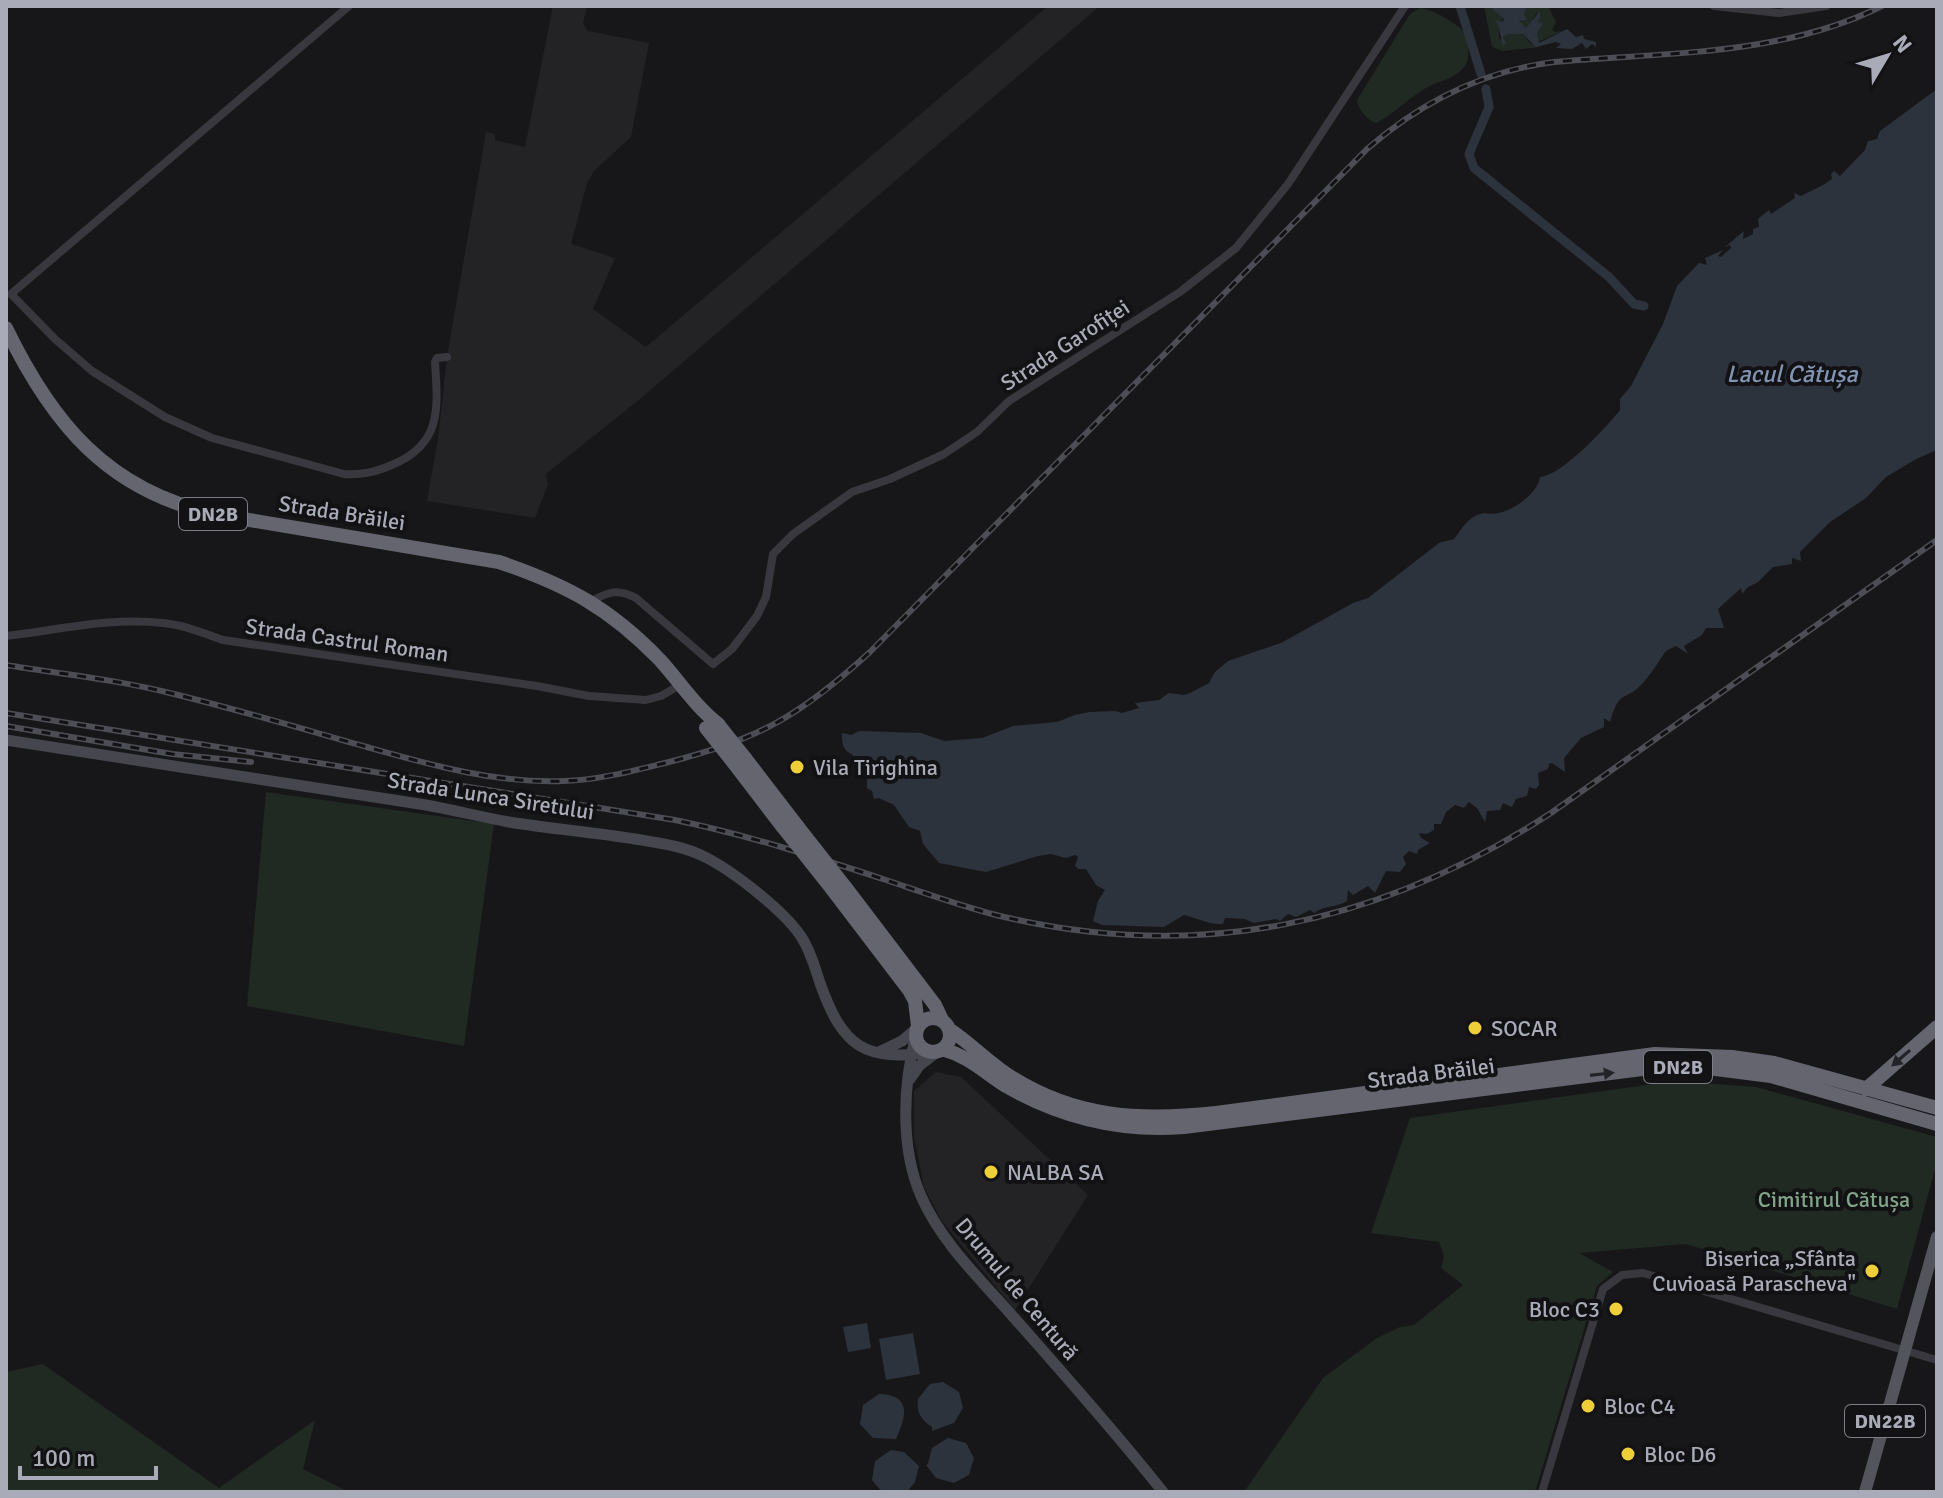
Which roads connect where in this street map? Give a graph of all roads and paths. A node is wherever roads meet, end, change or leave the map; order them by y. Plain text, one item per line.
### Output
1 (349, 6) edge
2 (1405, 6) edge
3 (1714, 6) edge
4 (1826, 6) edge
5 (9, 296) edge
6 (6, 328) edge
7 (447, 357) dead end
8 (591, 601) junction
9 (6, 636) edge
10 (680, 685) junction
11 (6, 740) edge
12 (739, 760) junction
13 (839, 888) junction
14 (945, 1025) junction
15 (1937, 1027) edge
16 (917, 1030) junction
17 (938, 1051) junction
18 (873, 1053) junction
19 (910, 1056) junction
20 (907, 1083) junction
21 (1866, 1089) junction
22 (1937, 1108) edge
23 (1937, 1124) edge
24 (1937, 1237) edge
25 (1905, 1350) junction
26 (1937, 1360) edge
27 (1163, 1492) edge
28 (1542, 1492) edge
29 (1865, 1492) edge

1 - 5 street
2 - 8 street, Strada Garofiței
3 - 4 street
5 - 7 street
6 - 8 highway, Strada Brăilei / DN2B
8 - 10 highway, Strada Brăilei / DN2B
9 - 10 street, Strada Castrul Roman
10 - 12 highway, Strada Brăilei / DN2B, bridge
11 - 18 street, Strada Lunca Siretului
12 - 13 highway, Strada Brăilei / DN2B, bridge
12 - 13 highway, Strada Brăilei / DN2B, bridge
13 - 14 highway, Strada Brăilei / DN2B
13 - 16 highway, Strada Brăilei / DN2B
14 - 16 highway
14 - 17 highway
14 - 21 highway, Strada Brăilei / DN2B
15 -> 21 highway
16 - 17 highway, DN2B
16 - 18 street
16 - 19 street, Drumul de Centură
17 - 19 street
17 - 20 street
17 -> 23 highway, Strada Brăilei / DN2B
18 - 19 street
18 - 20 street, Strada Lunca Siretului
19 - 20 street, Drumul de Centură
20 - 27 street, Drumul de Centură
21 - 22 highway, Strada Brăilei / DN2B
24 - 25 main road, DN22B
25 - 26 street
25 - 28 street
25 - 29 main road, DN22B

